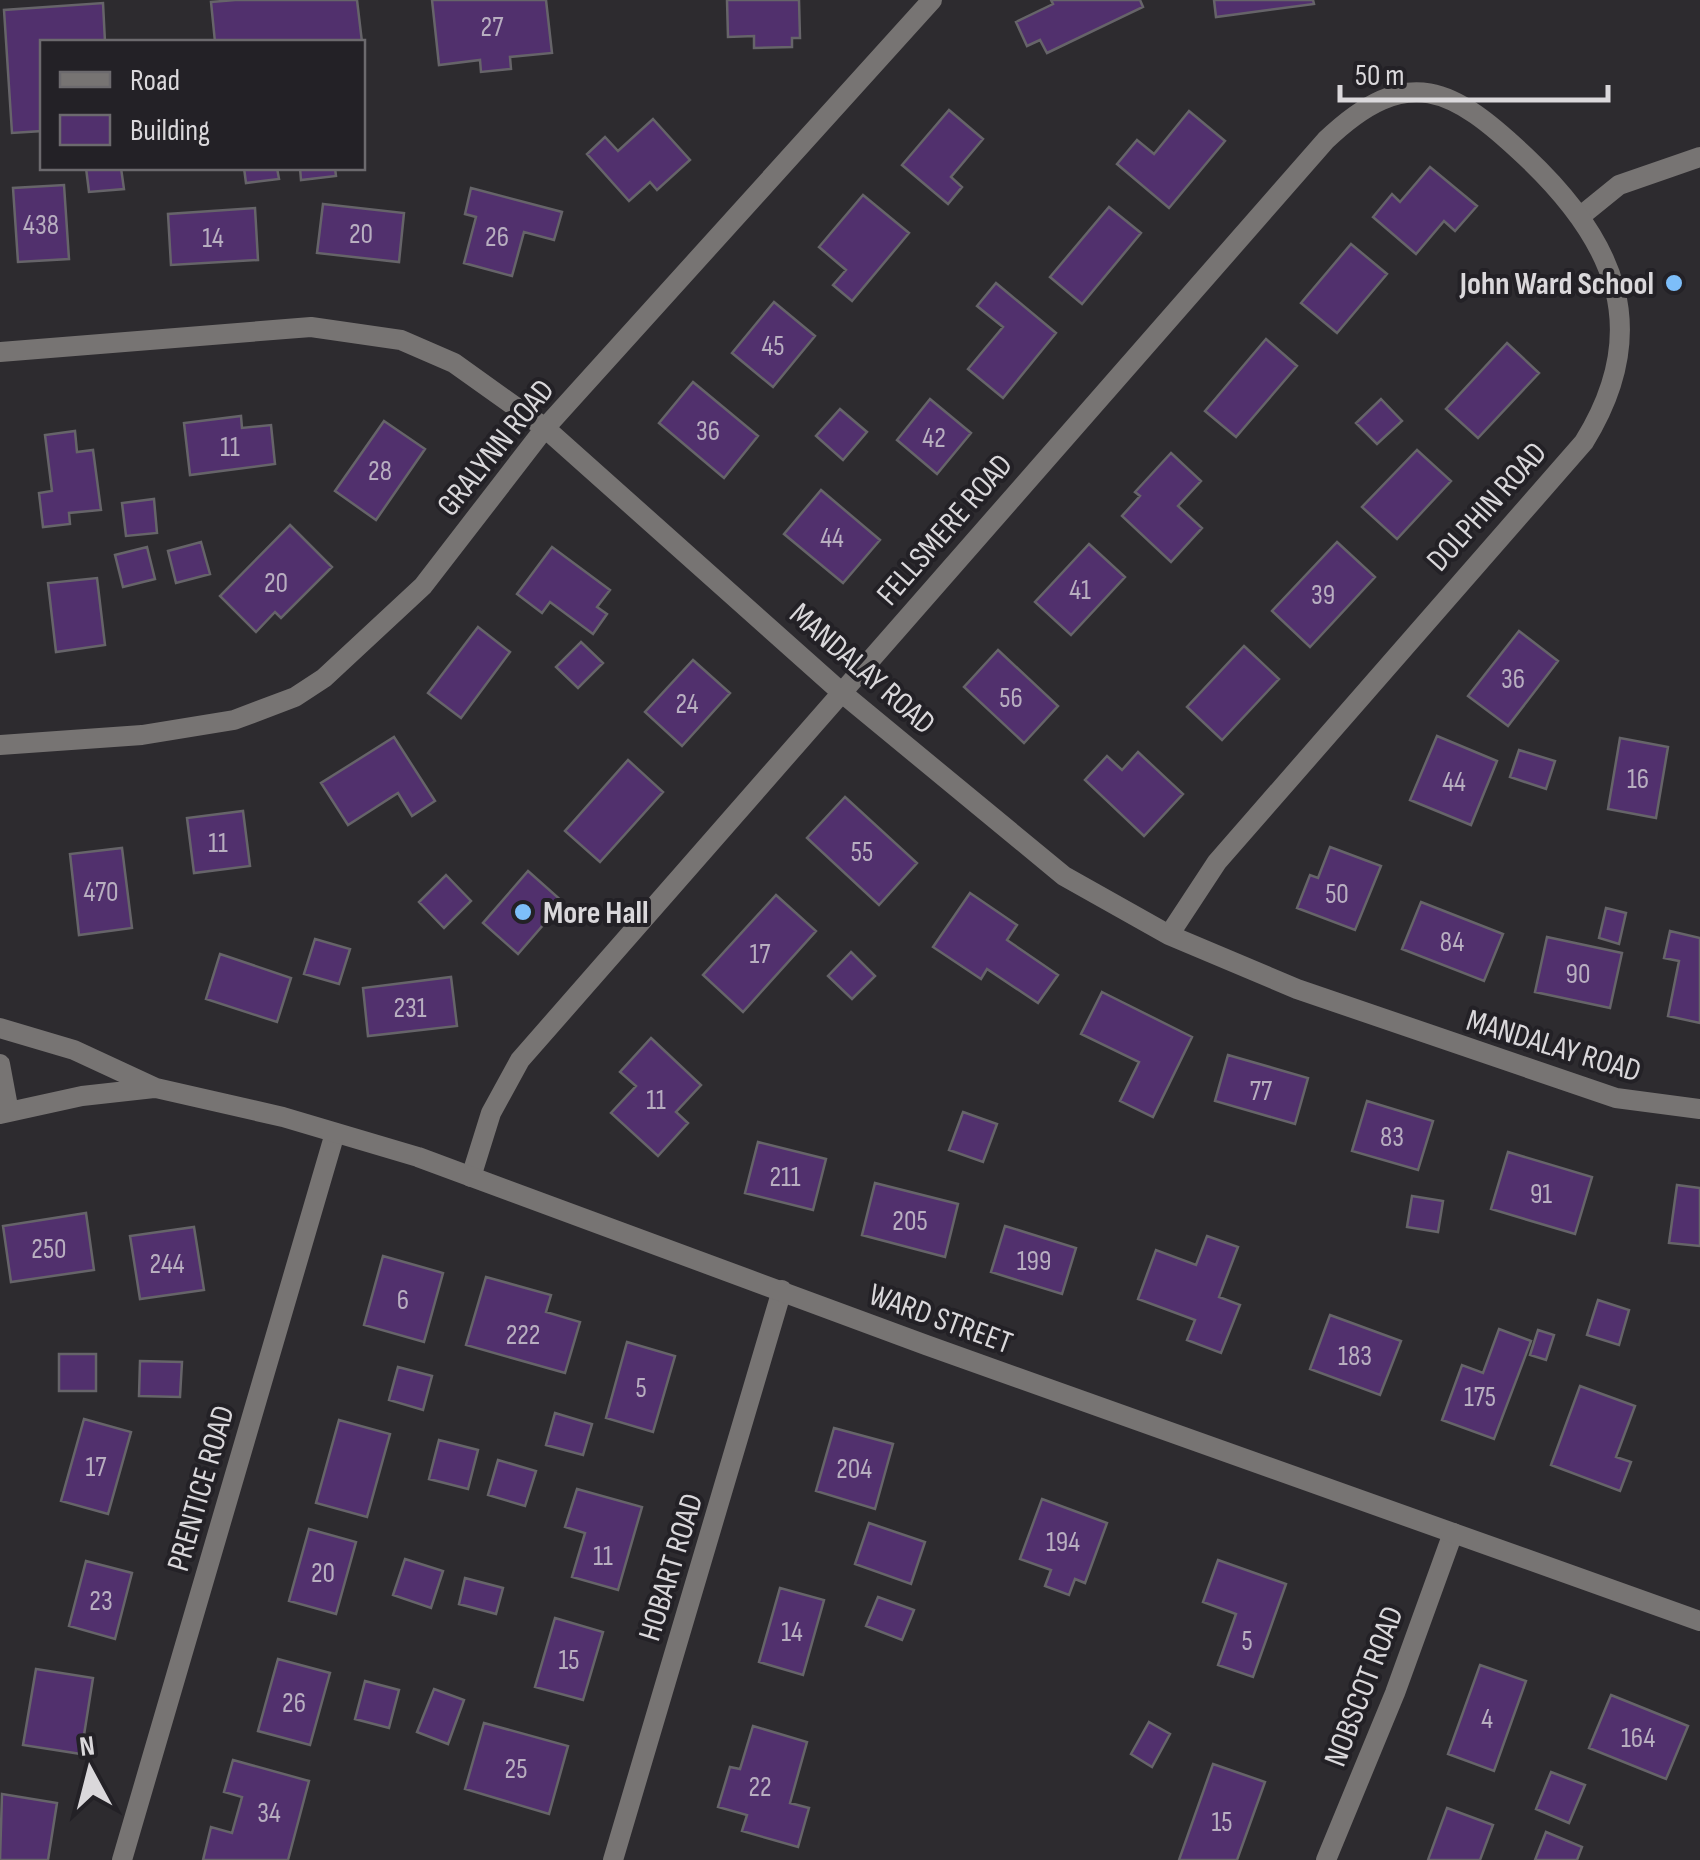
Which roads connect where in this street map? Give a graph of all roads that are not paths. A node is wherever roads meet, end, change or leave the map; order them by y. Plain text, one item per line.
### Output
1 (932, 0) edge
2 (1451, 97) joint
3 (1700, 157) edge
4 (1582, 215) junction
5 (0, 352) edge
6 (546, 428) junction
7 (841, 692) junction
8 (0, 745) edge
9 (1169, 935) junction
10 (0, 1028) edge
11 (0, 1064) edge
12 (156, 1088) junction
13 (1700, 1109) edge
14 (4, 1113) edge
15 (334, 1133) junction
16 (472, 1177) junction
17 (782, 1290) junction
18 (1452, 1532) junction
19 (1700, 1621) edge
20 (122, 1860) edge
21 (612, 1860) edge
22 (1326, 1860) edge

1 - 6 street, GRALYNN ROAD
2 - 4 street, DOLPHIN ROAD
2 - 7 street, FELLSMERE ROAD
3 - 4 street
4 - 9 street, DOLPHIN ROAD
5 - 6 street, MANDALAY ROAD
6 - 7 street, MANDALAY ROAD
6 - 8 street, GRALYNN ROAD
7 - 9 street, MANDALAY ROAD
7 - 16 street, FELLSMERE ROAD
9 - 13 street, MANDALAY ROAD
10 - 12 street, WARD STREET
11 - 14 street
12 - 14 street, WARD STREET
12 - 15 street, WARD STREET
15 - 16 street, WARD STREET
15 - 20 street, PRENTICE ROAD
16 - 17 street, WARD STREET
17 - 18 street, WARD STREET
17 - 21 street, HOBART ROAD
18 - 19 street, WARD STREET
18 - 22 street, NOBSCOT ROAD

